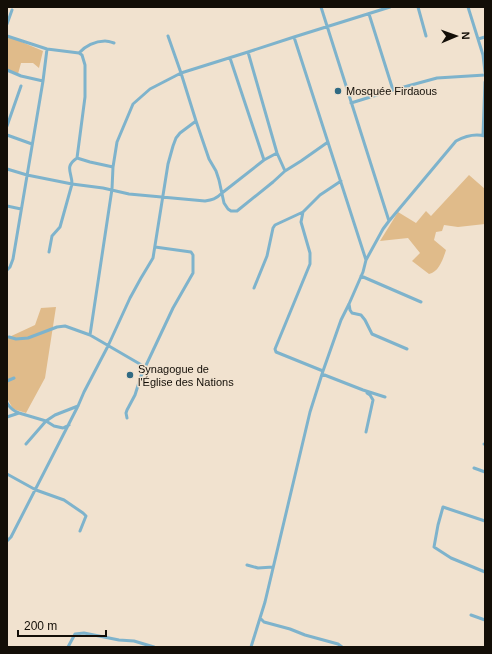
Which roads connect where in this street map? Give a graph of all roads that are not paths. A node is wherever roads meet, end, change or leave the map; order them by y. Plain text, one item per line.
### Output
1 (320, 7) edge
2 (390, 7) edge
3 (418, 7) edge
4 (468, 7) edge
5 (12, 10) dead end
6 (369, 14) junction
7 (7, 24) edge
8 (327, 26) junction
9 (7, 36) edge
10 (168, 36) dead end
11 (426, 36) dead end
12 (294, 37) junction
13 (485, 37) edge
14 (478, 39) junction
15 (114, 43) dead end
16 (47, 49) junction
17 (248, 52) junction
18 (79, 53) junction
19 (230, 58) junction
20 (7, 70) edge
21 (485, 72) edge
22 (181, 74) junction
23 (485, 75) edge
24 (43, 81) junction
25 (485, 82) edge
26 (21, 86) dead end
27 (393, 90) junction
28 (351, 103) junction
29 (196, 121) junction
30 (7, 126) edge
31 (7, 135) edge
32 (484, 136) edge
33 (328, 142) junction
34 (32, 144) junction
35 (277, 153) junction
36 (77, 158) junction
37 (264, 160) junction
38 (113, 167) junction
39 (7, 169) edge
40 (285, 171) junction
41 (27, 175) junction
42 (341, 181) junction
43 (72, 184) junction
44 (112, 189) junction
45 (222, 193) junction
46 (163, 197) junction
47 (7, 206) edge
48 (21, 209) junction
49 (303, 212) junction
50 (389, 221) junction
51 (155, 247) junction
52 (49, 252) dead end
53 (366, 260) junction
54 (7, 270) edge
55 (362, 276) junction
56 (254, 288) dead end
57 (421, 302) dead end
58 (349, 304) junction
59 (90, 335) junction
60 (9, 337) dead end
61 (108, 346) junction
62 (407, 349) dead end
63 (145, 367) junction
64 (323, 372) junction
65 (14, 378) dead end
66 (7, 382) edge
67 (363, 390) junction
68 (385, 397) dead end
69 (7, 403) edge
70 (78, 406) junction
71 (19, 413) junction
72 (7, 417) edge
73 (127, 418) dead end
74 (46, 421) junction
75 (68, 425) junction
76 (366, 432) dead end
77 (26, 444) dead end
78 (474, 468) dead end
79 (485, 472) edge
80 (7, 474) edge
81 (36, 490) junction
82 (485, 521) edge
83 (80, 530) dead end
84 (7, 541) edge
85 (247, 565) dead end
86 (273, 567) junction
87 (485, 572) edge
88 (471, 615) dead end
89 (260, 618) junction
90 (485, 620) edge
91 (68, 647) edge
92 (154, 647) edge
93 (251, 647) edge
94 (342, 647) edge

1 - 8 street
2 - 6 street
3 - 11 street
4 - 14 street
5 - 7 street
6 - 8 street
6 - 27 street
8 - 12 street
8 - 28 street
9 - 16 street
10 - 22 street
12 - 17 street
12 - 33 street
13 - 14 street
14 - 21 street
15 - 18 street
16 - 18 street
16 - 24 street
17 - 19 street
17 - 35 street
18 - 36 street
19 - 22 street
19 - 37 street
20 - 24 street
22 - 29 street
22 - 38 street
23 - 27 street
24 - 34 street
25 - 32 street
26 - 30 street
27 - 28 street
28 - 50 street
29 - 45 street
29 - 46 street
31 - 34 street
32 - 50 street
33 - 40 street
33 - 42 street
34 - 41 street
35 - 37 street
35 - 40 street
36 - 38 street
36 - 43 street
37 - 45 street
38 - 44 street
39 - 41 street
40 - 45 street
41 - 43 street
41 - 48 street
42 - 49 street
42 - 53 street
43 - 44 street
43 - 52 street
44 - 46 street
44 - 59 street
45 - 46 street
46 - 51 street
47 - 48 street
48 - 54 street
49 - 56 street
49 - 64 street
50 - 53 street
51 - 61 street
51 - 63 street
53 - 55 street
55 - 57 street
55 - 58 street
58 - 62 street
58 - 64 street
59 - 60 street
59 - 61 street
61 - 63 street
61 - 70 street
63 - 73 street
64 - 67 street
64 - 86 street
65 - 66 street
67 - 68 street
67 - 76 street
69 - 71 street
70 - 74 street
70 - 75 street
71 - 72 street
71 - 74 street
74 - 75 street
74 - 77 street
75 - 81 street
78 - 79 street
80 - 81 street
81 - 83 street
81 - 84 street
82 - 87 street
85 - 86 street
86 - 89 street
88 - 90 street
89 - 93 street
89 - 94 street
91 - 92 street

